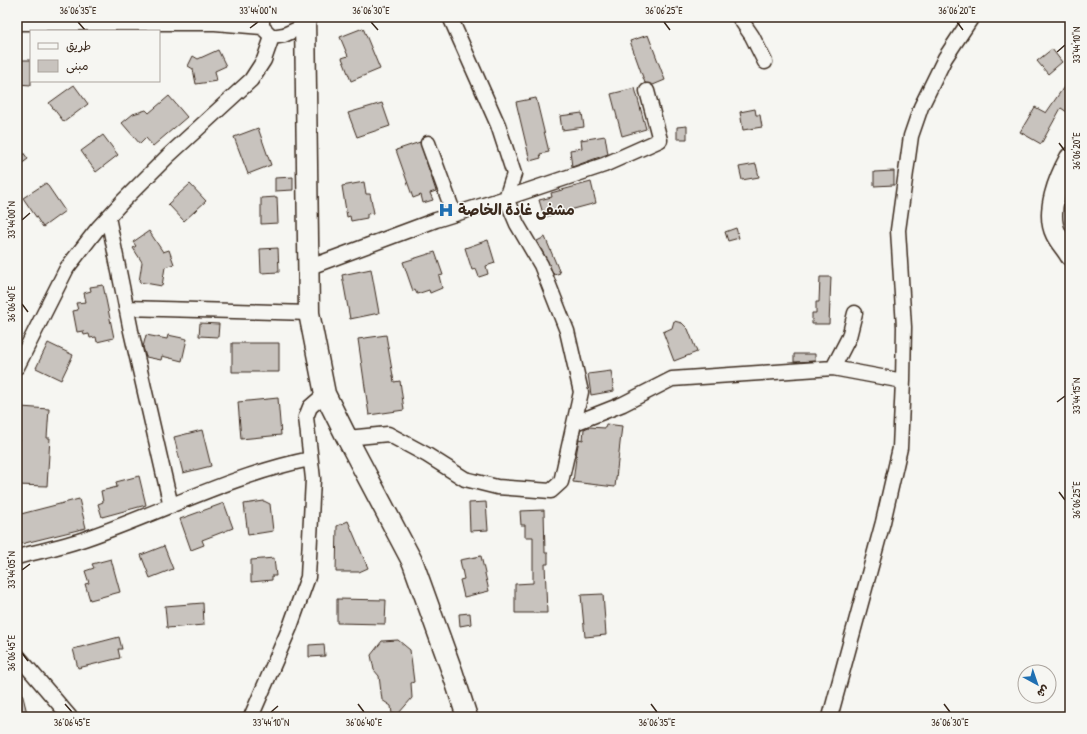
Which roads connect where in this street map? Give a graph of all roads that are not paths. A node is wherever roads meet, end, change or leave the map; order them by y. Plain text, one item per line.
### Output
1 (450, 17) edge
2 (739, 17) edge
3 (972, 17) edge
4 (306, 21) edge
5 (17, 23) edge
6 (265, 27) edge
7 (765, 62) dead end
8 (647, 91) dead end
9 (428, 143) dead end
10 (1070, 158) edge
11 (506, 198) junction
12 (454, 214) junction
13 (108, 217) junction
14 (1070, 255) edge
15 (310, 267) junction
16 (126, 308) junction
17 (309, 313) junction
18 (855, 313) dead end
19 (20, 350) edge
20 (17, 367) edge
21 (833, 368) junction
22 (903, 381) junction
23 (325, 394) junction
24 (574, 423) junction
25 (347, 438) junction
26 (310, 459) junction
27 (171, 506) junction
28 (17, 557) edge
29 (17, 655) edge
30 (70, 717) edge
31 (251, 717) edge
32 (467, 717) edge
33 (830, 717) edge

1 - 11 street
2 - 7 street
3 - 22 street
4 - 6 street
4 - 15 main road
5 - 6 street
6 - 13 street
8 - 11 street
9 - 12 street
10 - 14 main road
11 - 12 street
11 - 24 street
12 - 15 street
13 - 16 street
13 - 19 street
15 - 17 main road
16 - 17 street
16 - 27 street
17 - 23 main road
18 - 21 street
19 - 20 street
21 - 22 street
21 - 24 street
22 - 33 street
23 - 25 main road
23 - 26 street
24 - 25 street
25 - 32 main road
26 - 27 street
26 - 31 street
27 - 28 street
29 - 30 street

